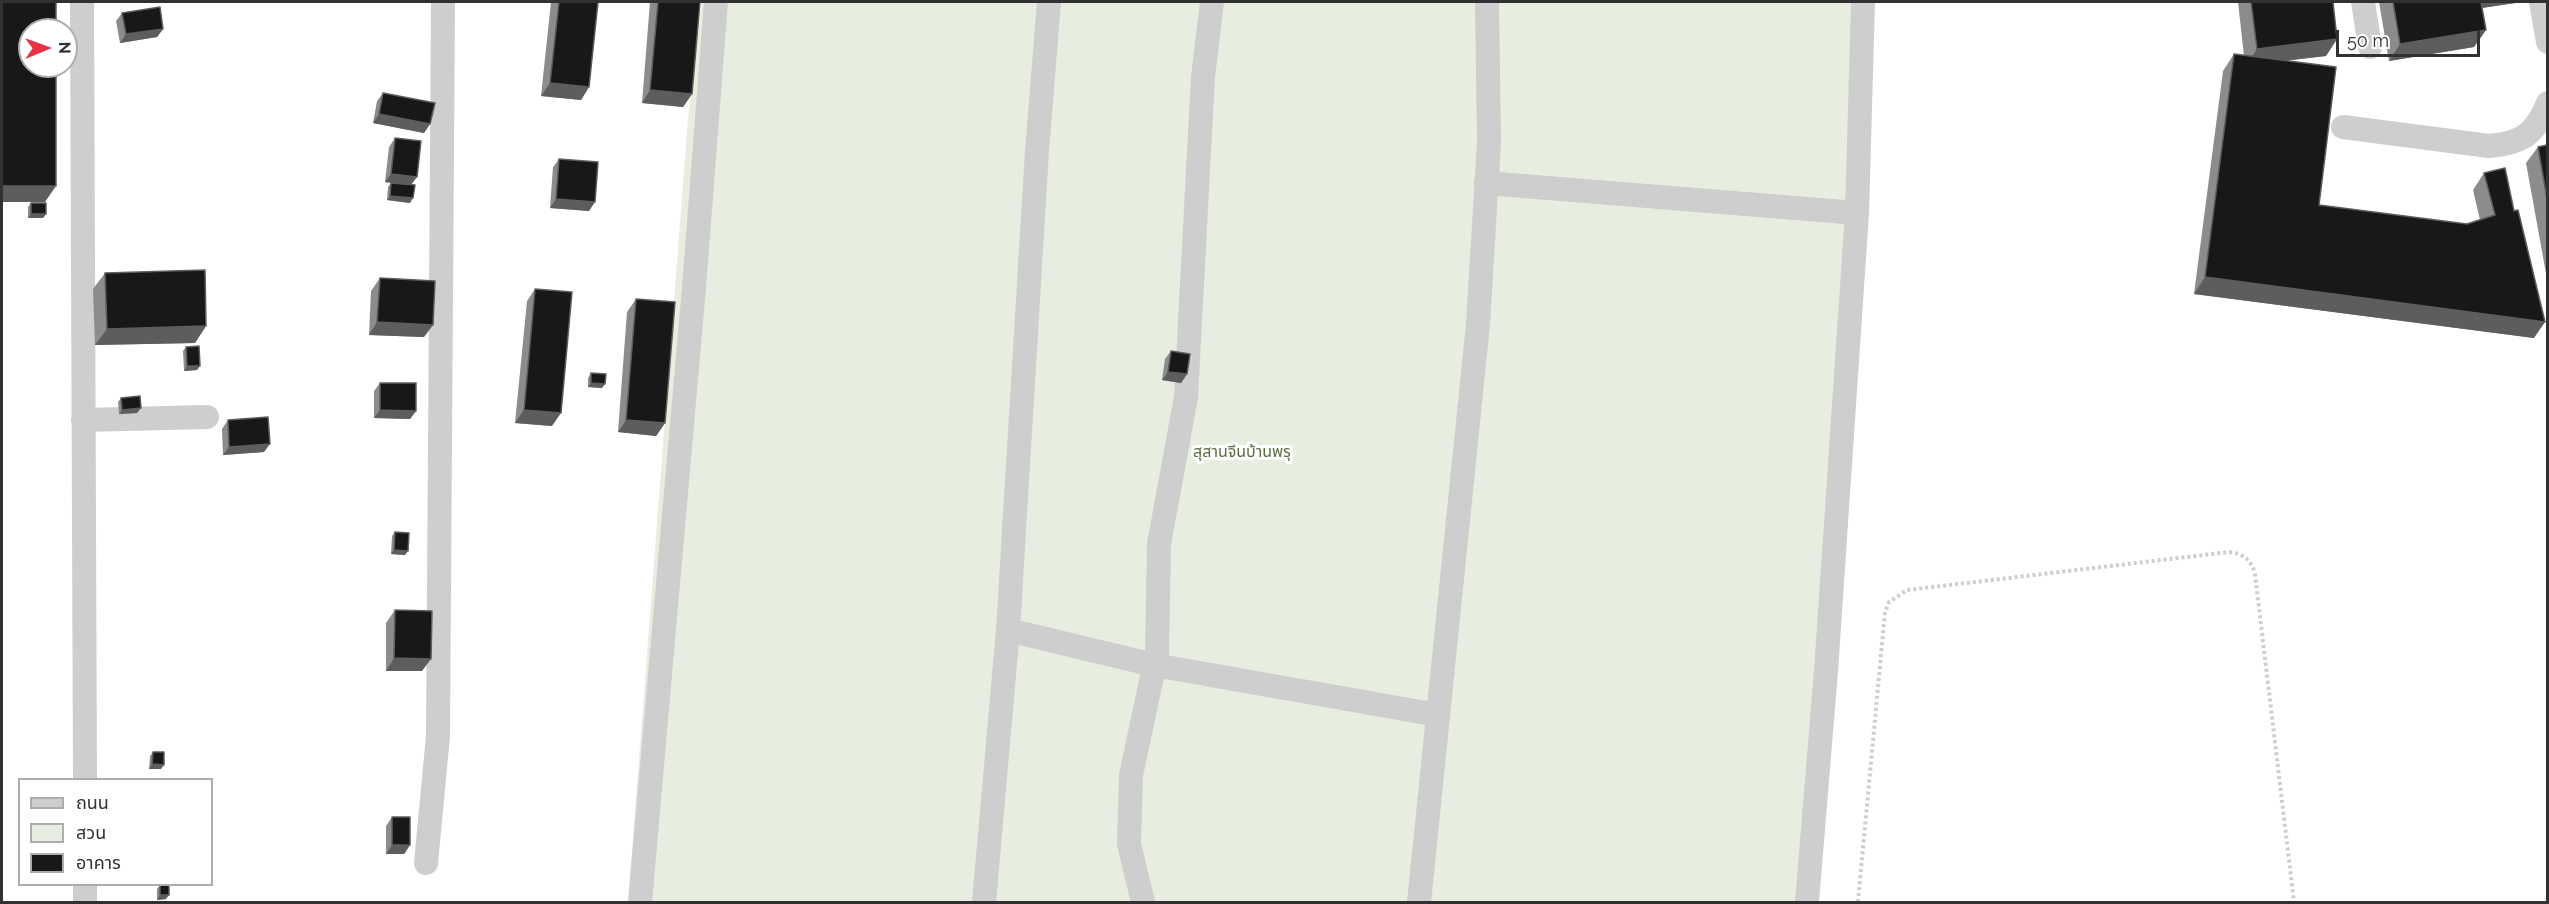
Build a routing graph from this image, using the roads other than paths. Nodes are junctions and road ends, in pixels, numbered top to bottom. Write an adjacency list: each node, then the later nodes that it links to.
1 (82, 2): 17 (street)
2 (443, 2): 22 (street)
3 (716, 2): 25 (street)
4 (1049, 2): 18 (street)
5 (1212, 2): 19 (street)
6 (1487, 2): 14 (street)
7 (1863, 2): 15 (street)
8 (2362, 2): 11 (street)
9 (2541, 2): 10 (street)
10 (2547, 42)
11 (2370, 48)
12 (2547, 103): 13 (street)
13 (2343, 127)
14 (1486, 183): 15 (street); 20 (street)
15 (1857, 213): 29 (street)
16 (207, 417): 17 (street)
17 (83, 420): 21 (street)
18 (1008, 630): 19 (street); 26 (street)
19 (1154, 665): 20 (street); 27 (street)
20 (1438, 715): 28 (street)
21 (85, 778)
22 (426, 863)
23 (85, 886): 24 (street)
24 (85, 903)
25 (640, 903)
26 (984, 903)
27 (1143, 903)
28 (1419, 903)
29 (1807, 903)

